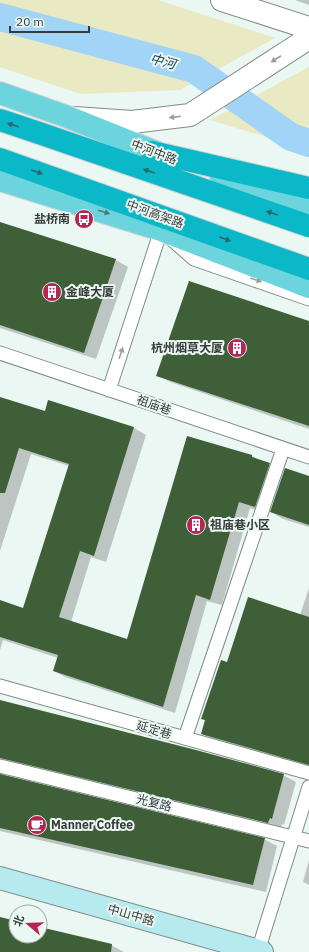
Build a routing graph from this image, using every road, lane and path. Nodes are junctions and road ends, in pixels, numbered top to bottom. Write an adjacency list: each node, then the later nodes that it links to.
1 (222, 0): 2 (street)
2 (309, 28)
3 (309, 38): 5 (street, one-way to 5)
4 (0, 93): 5 (main road, 中河中路)
5 (68, 117): 7 (main road, 中河中路)
6 (0, 120): 12 (highway, one-way to 6)
7 (152, 152): 10 (highway); 11 (main road, 中河中路)
8 (0, 159): 14 (highway, 中河高架路, one-way to 14)
9 (0, 180): 13 (main road, one-way to 13)
10 (309, 188)
11 (309, 206)
12 (309, 226)
13 (161, 230): 15 (main road); 16 (lane, one-way to 16); 18 (lane, one-way to 13)
14 (309, 269)
15 (309, 286)
16 (309, 299)
17 (0, 353): 18 (lane, 祖庙巷)
18 (109, 390): 19 (lane, 祖庙巷)
19 (283, 449): 20 (lane, 祖庙巷); 22 (lane)
20 (309, 458)
21 (0, 686): 22 (lane, 延定巷)
22 (185, 738): 24 (lane, 延定巷)
23 (0, 766): 26 (lane, 光复路)
24 (309, 773)
25 (309, 786): 26 (lane)
26 (293, 837): 27 (lane, 光复路); 29 (lane)
27 (309, 841)
28 (0, 878): 29 (main road, 中山中路)
29 (260, 951)

